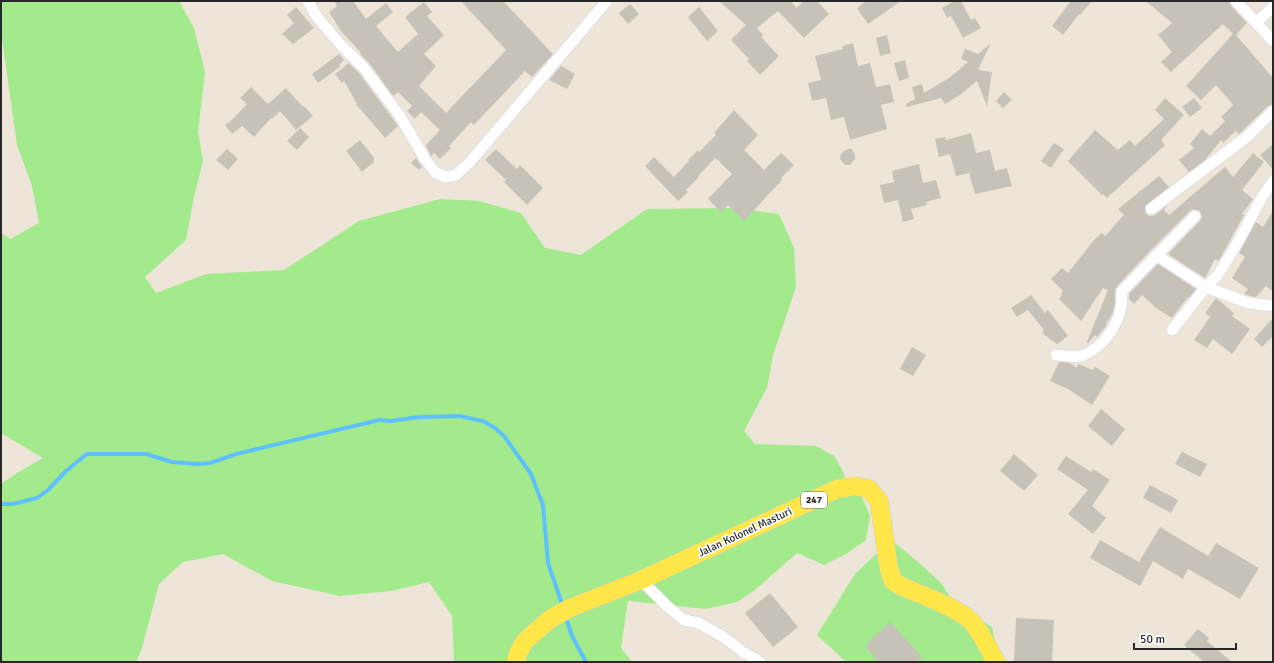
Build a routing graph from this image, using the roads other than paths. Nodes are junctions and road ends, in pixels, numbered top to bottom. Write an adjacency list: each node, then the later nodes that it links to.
1 (308, 1): 3 (street)
2 (1236, 1): 5 (street)
3 (603, 2)
4 (1273, 7): 5 (street)
5 (1256, 23): 6 (street)
6 (1273, 41)
7 (1273, 111): 9 (street)
8 (1273, 181): 12 (street)
9 (1151, 209)
10 (1195, 216): 11 (street)
11 (1156, 255): 12 (street); 15 (street)
12 (1206, 288): 13 (street); 14 (street)
13 (1273, 306)
14 (1172, 330)
15 (1056, 355)
16 (641, 580): 17 (main road, Jalan Kolonel Masturi / 247); 18 (street); 19 (main road, Jalan Kolonel Masturi / 247)
17 (516, 662)
18 (760, 662)
19 (996, 662)

